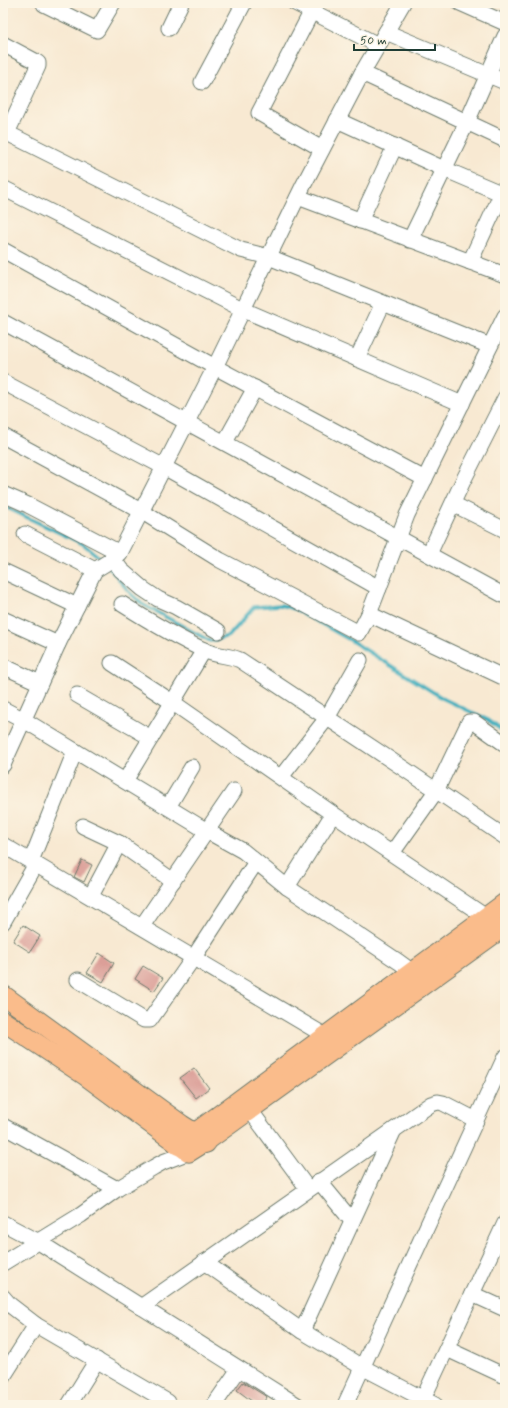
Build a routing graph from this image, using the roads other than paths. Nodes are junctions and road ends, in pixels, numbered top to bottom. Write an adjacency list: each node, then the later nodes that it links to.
1 (44, 3): 2 (street)
2 (112, 3)
3 (182, 3): 10 (street)
4 (244, 3): 16 (street)
5 (295, 3): 8 (street)
6 (403, 3): 12 (street)
7 (460, 3): 9 (street)
8 (314, 7): 12 (street); 23 (street)
9 (505, 23)
10 (169, 28)
11 (505, 36): 15 (street)
12 (382, 38): 14 (street); 15 (street)
13 (3, 44): 20 (street)
14 (362, 73): 18 (street); 19 (street)
15 (488, 75): 17 (street); 19 (street)
16 (202, 82)
17 (505, 82)
18 (337, 120): 22 (street); 23 (street)
19 (467, 122): 21 (street); 24 (street)
20 (5, 132): 31 (street)
21 (505, 140)
22 (395, 146): 24 (street); 28 (street)
23 (322, 149): 27 (street)
24 (444, 169): 26 (street); 29 (street)
25 (3, 188): 35 (street)
26 (503, 194): 32 (street)
27 (298, 198): 28 (street); 31 (street)
28 (360, 221): 29 (street)
29 (410, 240): 32 (street)
30 (3, 250): 40 (street)
31 (269, 257): 34 (street); 35 (street)
32 (470, 262): 33 (street)
33 (505, 275)
34 (383, 303): 38 (street); 39 (street)
35 (244, 310): 39 (street); 40 (street)
36 (505, 316): 38 (street)
37 (3, 322): 45 (street)
38 (490, 346): 43 (street)
39 (357, 359): 43 (street)
40 (215, 367): 42 (street); 45 (street)
41 (3, 382): 48 (street)
42 (254, 388): 47 (street); 49 (street)
43 (462, 404): 49 (street)
44 (503, 407): 51 (street)
45 (188, 422): 47 (street); 48 (street)
46 (3, 436): 52 (street)
47 (225, 442): 55 (street)
48 (164, 467): 52 (street); 59 (street)
49 (425, 479): 55 (street)
50 (3, 494): 57 (street)
51 (453, 504): 53 (street); 56 (street)
52 (141, 511): 57 (street); 63 (street)
53 (505, 530)
54 (25, 534): 57 (street)
55 (398, 538): 56 (street); 59 (street)
56 (429, 554): 60 (street)
57 (108, 562): 62 (street); 65 (street)
58 (3, 571): 62 (street)
59 (379, 588): 63 (street)
60 (505, 596)
61 (122, 604): 67 (street)
62 (77, 606): 66 (street)
63 (369, 614): 71 (street)
64 (3, 619): 66 (street)
65 (218, 631)
66 (58, 644): 72 (street)
67 (204, 650): 74 (street); 76 (street)
68 (360, 660): 76 (street)
69 (112, 663): 74 (street)
70 (3, 666): 72 (street)
71 (505, 678)
72 (40, 683): 77 (street)
73 (77, 695): 78 (street)
74 (172, 702): 78 (street); 83 (street)
75 (3, 709): 77 (street)
76 (327, 718): 83 (street); 86 (street)
77 (24, 720): 80 (street); 81 (street)
78 (151, 738): 84 (street)
79 (505, 744): 86 (street)
80 (75, 751): 84 (street); 95 (street)
81 (4, 761)
82 (192, 767): 87 (street)
83 (281, 777): 88 (street)
84 (125, 781): 87 (street)
85 (234, 791): 90 (street)
86 (436, 791): 91 (street); 94 (street)
87 (168, 807): 90 (street)
88 (333, 814): 94 (street); 98 (street)
89 (83, 826): 92 (street)
90 (207, 831): 96 (street); 97 (street)
91 (505, 837)
92 (118, 843): 97 (street); 99 (street)
93 (3, 845): 95 (street)
94 (392, 853): 102 (street)
95 (34, 862): 99 (street); 101 (street)
96 (256, 862): 98 (street); 104 (street)
97 (173, 881): 103 (street)
98 (287, 887): 105 (street)
99 (91, 896): 103 (street)
100 (505, 903): 102 (main road)
101 (3, 922)
102 (497, 924): 105 (main road)
103 (142, 926): 104 (street)
104 (194, 957): 106 (street); 109 (street)
105 (420, 977): 109 (main road)
106 (78, 980)
107 (3, 995): 115 (main road)
108 (3, 1021): 115 (main road)
109 (333, 1040): 111 (main road); 115 (main road)
110 (505, 1057): 112 (street)
111 (250, 1110): 115 (main road); 116 (street)
112 (476, 1120): 114 (street); 132 (street)
113 (3, 1126): 117 (street)
114 (394, 1130): 116 (street); 118 (street)
115 (192, 1143): 117 (street)
116 (314, 1185): 118 (street); 122 (street)
117 (117, 1189): 121 (street)
118 (352, 1222): 129 (street)
119 (3, 1223): 121 (street)
120 (504, 1228): 124 (street)
121 (37, 1241): 123 (street); 126 (street)
122 (204, 1262): 126 (street); 129 (street)
123 (3, 1263)
124 (472, 1294): 127 (street); 130 (street)
125 (3, 1297): 128 (street)
126 (141, 1306): 133 (street)
127 (505, 1309)
128 (36, 1325): 131 (street); 135 (street)
129 (302, 1331): 132 (street)
130 (447, 1349): 134 (street); 137 (street)
131 (97, 1360): 136 (street); 139 (street)
132 (362, 1367): 137 (street); 141 (street)
133 (239, 1369): 138 (street); 140 (street)
134 (505, 1376)
135 (3, 1377)
136 (168, 1402)
137 (429, 1402)
138 (294, 1404)
139 (69, 1405)
140 (214, 1405)
141 (345, 1405)

